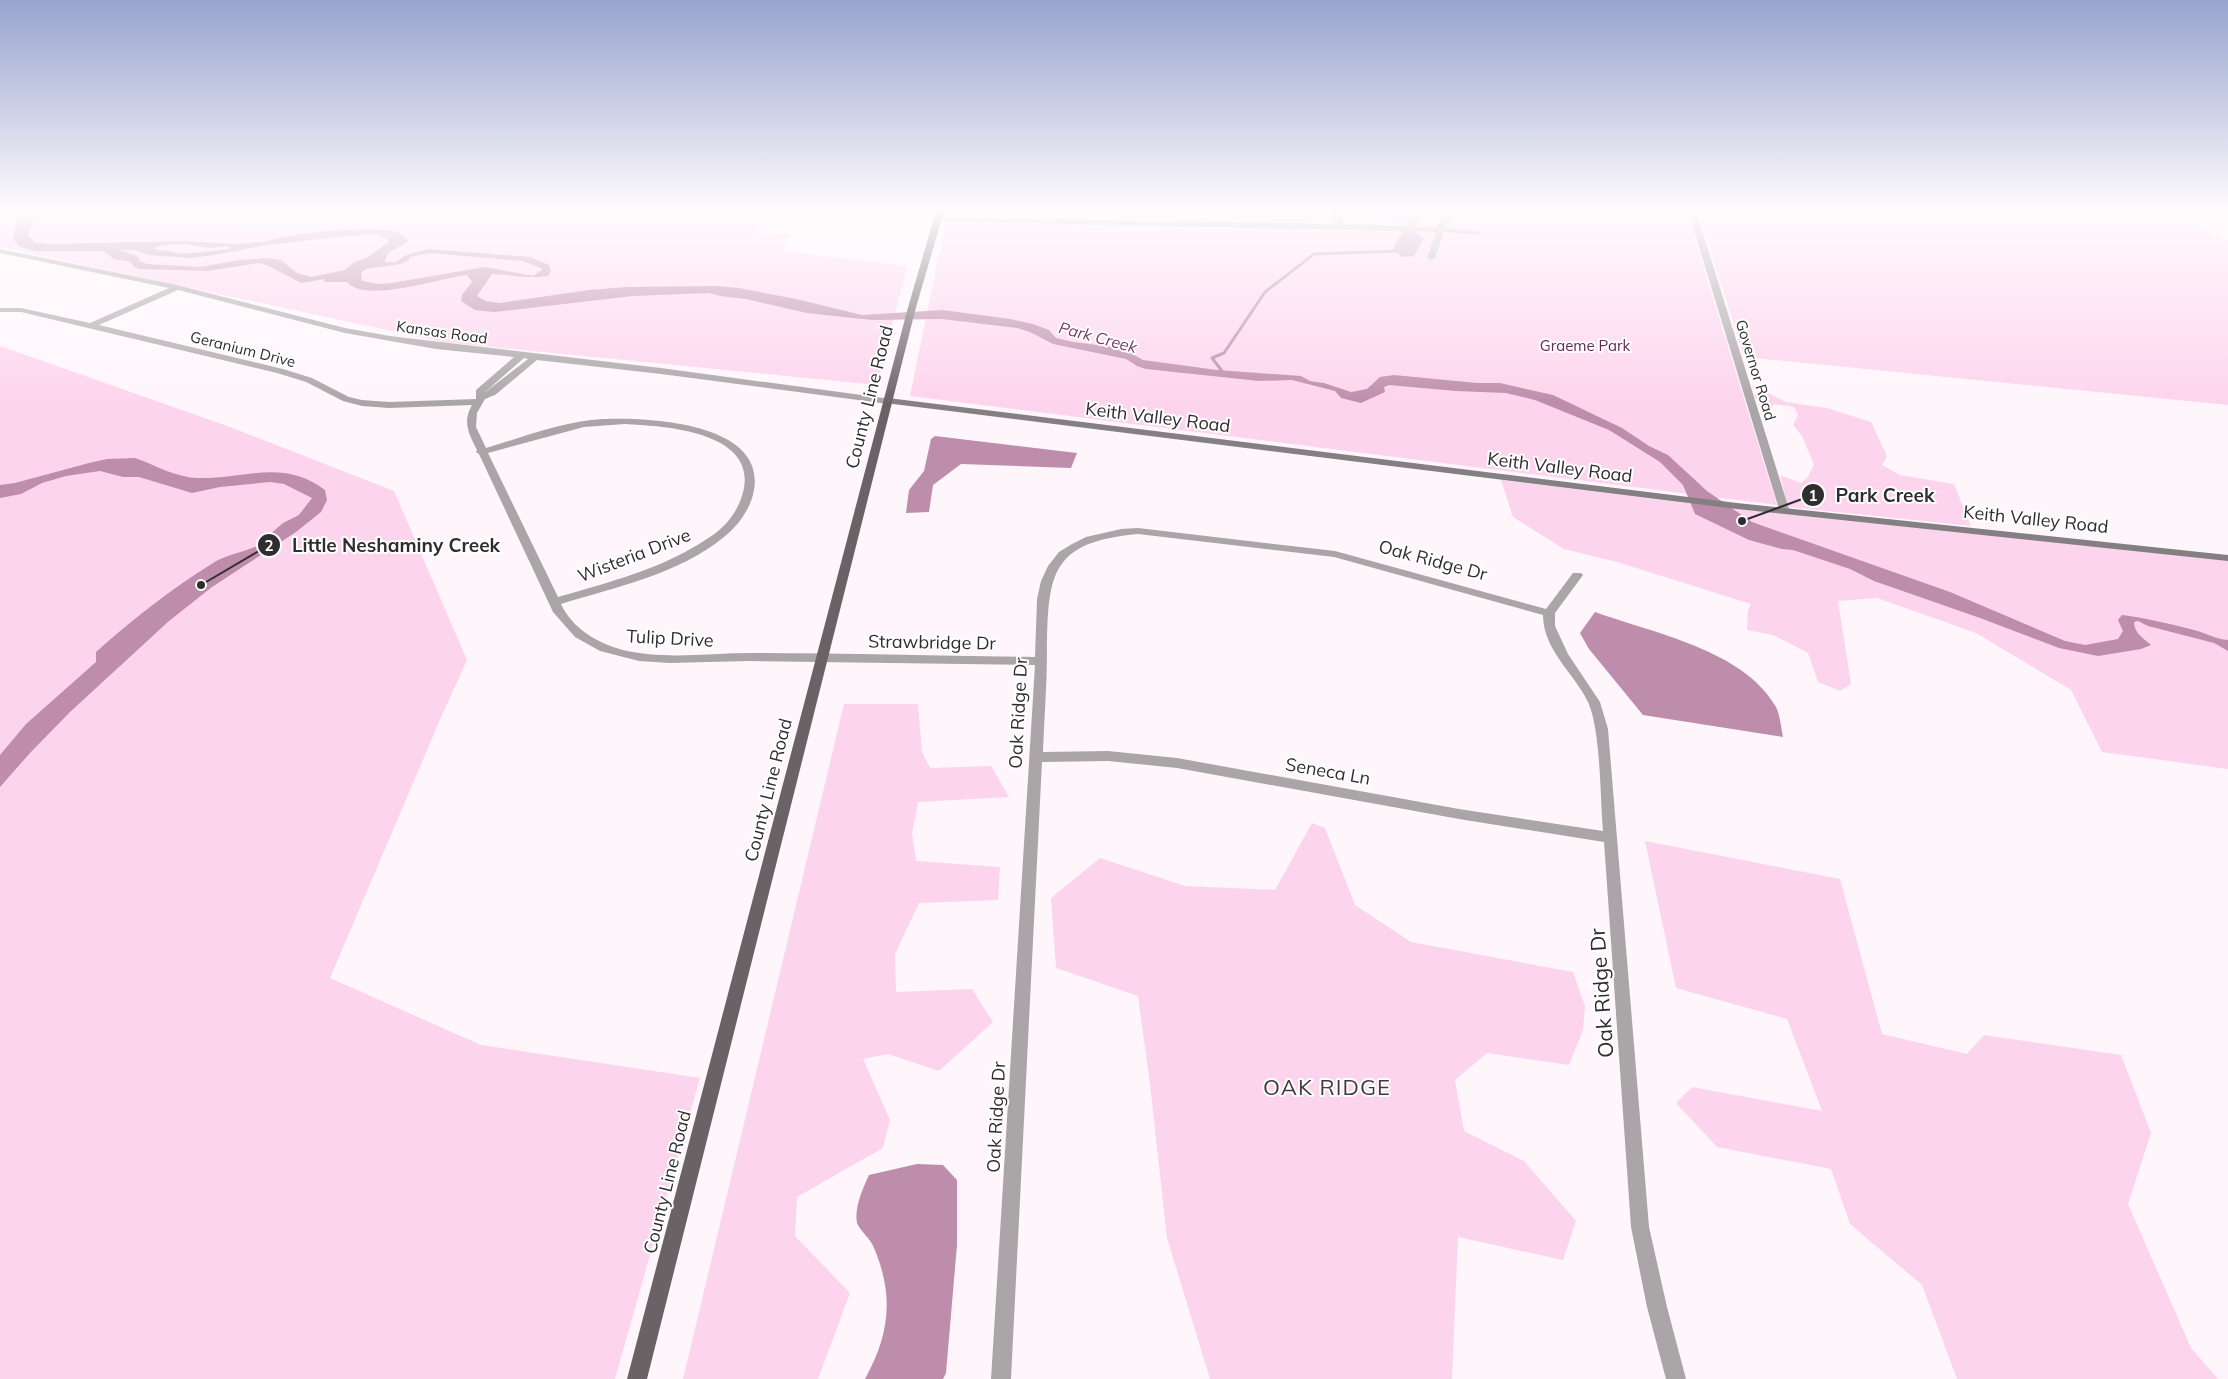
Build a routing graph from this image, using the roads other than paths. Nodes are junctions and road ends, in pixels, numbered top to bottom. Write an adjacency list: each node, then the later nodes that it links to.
1 (117, 275): 4 (street, Kansas Road)
2 (921, 275): 12 (main road, County Line Road)
3 (1712, 275): 14 (street, Governor Road)
4 (164, 285): 5 (street, Kansas Road); 7 (street)
5 (177, 287): 8 (street); 9 (street, Kansas Road)
6 (0, 310): 7 (street, Geranium Drive)
7 (80, 323): 8 (street, Geranium Drive)
8 (92, 326): 11 (street, Geranium Drive)
9 (521, 356): 10 (street, Kansas Road); 11 (street, Tulip Drive)
10 (534, 358): 11 (street); 12 (street, Kansas Road)
11 (480, 400): 13 (street, Tulip Drive)
12 (888, 401): 14 (street, Keith Valley Road); 19 (main road, County Line Road)
13 (481, 452): 17 (street, Tulip Drive); 17 (street, Wisteria Drive)
14 (1784, 509): 15 (street, Keith Valley Road)
15 (2228, 558)
16 (1577, 575): 18 (street)
17 (554, 602): 19 (street, Tulip Drive)
18 (1549, 613): 20 (street, Oak Ridge Dr); 22 (street, Oak Ridge Dr)
19 (822, 659): 20 (street, Strawbridge Dr); 23 (main road, County Line Road)
20 (1041, 661): 21 (street, Oak Ridge Dr)
21 (1036, 757): 22 (street, Seneca Ln); 24 (street, Oak Ridge Dr)
22 (1611, 838): 25 (street, Oak Ridge Dr)
23 (637, 1379)
24 (1002, 1379)
25 (1676, 1379)

